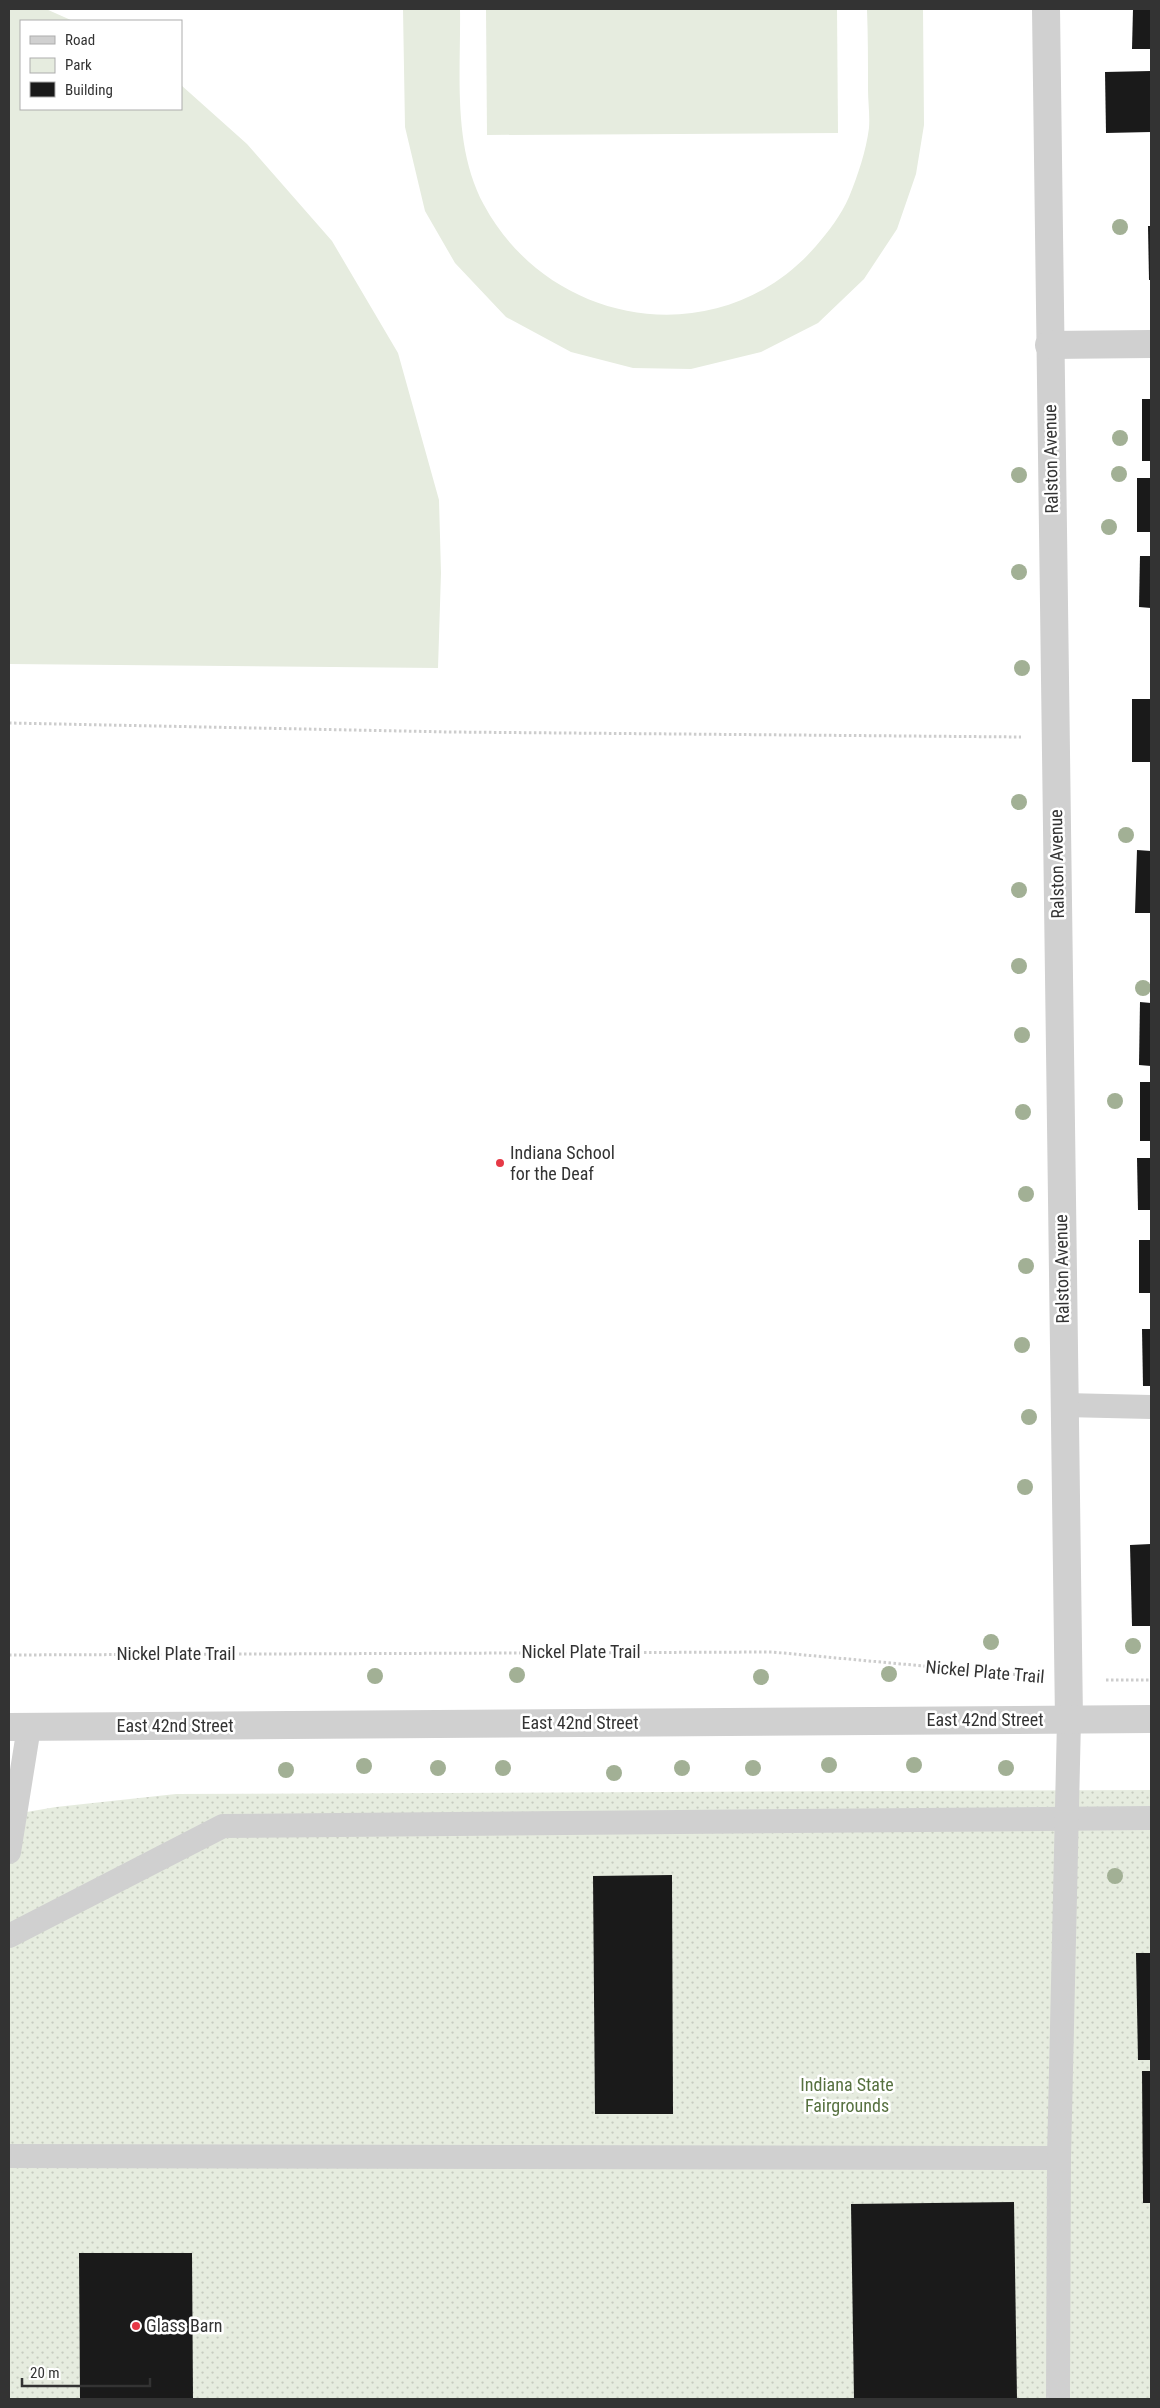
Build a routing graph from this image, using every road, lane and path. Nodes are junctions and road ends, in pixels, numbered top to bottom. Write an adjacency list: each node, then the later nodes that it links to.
1 (1046, 9): 3 (street, Ralston Avenue)
2 (1151, 344): 3 (street)
3 (1049, 345): 5 (street, Ralston Avenue)
4 (9, 723): 5 (path)
5 (1055, 738): 6 (street, Ralston Avenue)
6 (1064, 1405): 7 (lane); 9 (street, Ralston Avenue)
7 (1151, 1407)
8 (9, 1655): 9 (path, Nickel Plate Trail)
9 (1068, 1680): 10 (path, Nickel Plate Trail); 12 (street, Ralston Avenue)
10 (1151, 1680)
11 (1151, 1719): 12 (street, East 42nd Street)
12 (1068, 1720): 13 (street, East 42nd Street); 14 (lane)
13 (19, 1727): 16 (lane)
14 (1066, 1818): 15 (lane); 17 (lane); 19 (lane)
15 (1151, 1818)
16 (9, 1852)
17 (9, 1936)
18 (9, 2156): 19 (lane)
19 (1059, 2158): 20 (lane)
20 (1058, 2399)

